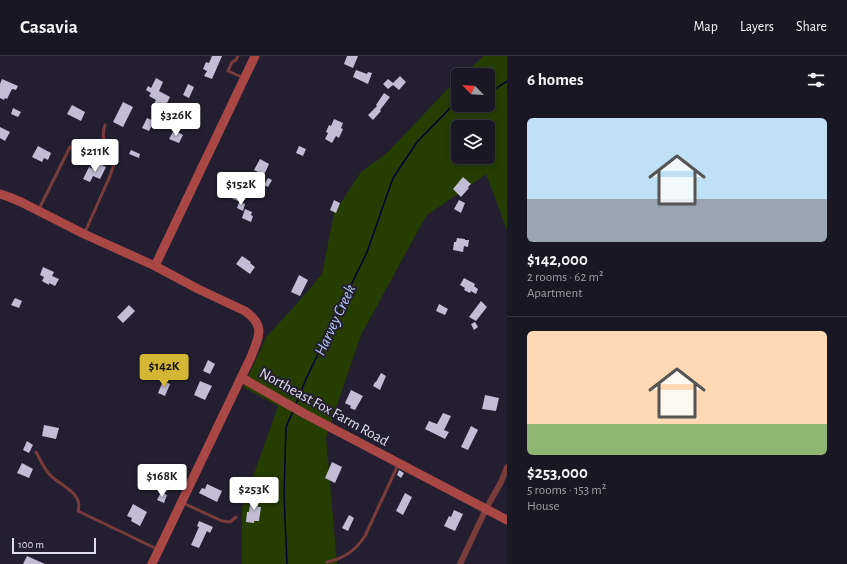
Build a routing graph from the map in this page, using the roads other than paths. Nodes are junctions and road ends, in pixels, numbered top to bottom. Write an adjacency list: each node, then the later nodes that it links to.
1 (238, 56): 3 (lane)
2 (255, 56): 3 (street)
3 (244, 79): 9 (street)
4 (105, 125): 8 (lane)
5 (70, 147): 7 (lane)
6 (0, 194): 7 (street, Northeast Fox Farm Road)
7 (38, 211): 8 (street, Northeast Fox Farm Road)
8 (84, 234): 9 (street, Northeast Fox Farm Road)
9 (155, 266): 10 (street, Northeast Fox Farm Road)
10 (242, 378): 12 (street, Northeast Fox Farm Road); 14 (street)
11 (36, 452): 18 (lane)
12 (399, 463): 15 (street, Northeast Fox Farm Road); 19 (lane)
13 (507, 467): 15 (street)
14 (182, 502): 16 (lane); 18 (street)
15 (486, 509): 17 (street, Northeast Fox Farm Road); 21 (street)
16 (236, 516)
17 (507, 520)
18 (158, 550): 20 (street)
19 (327, 562)
20 (152, 564)
21 (460, 564)

